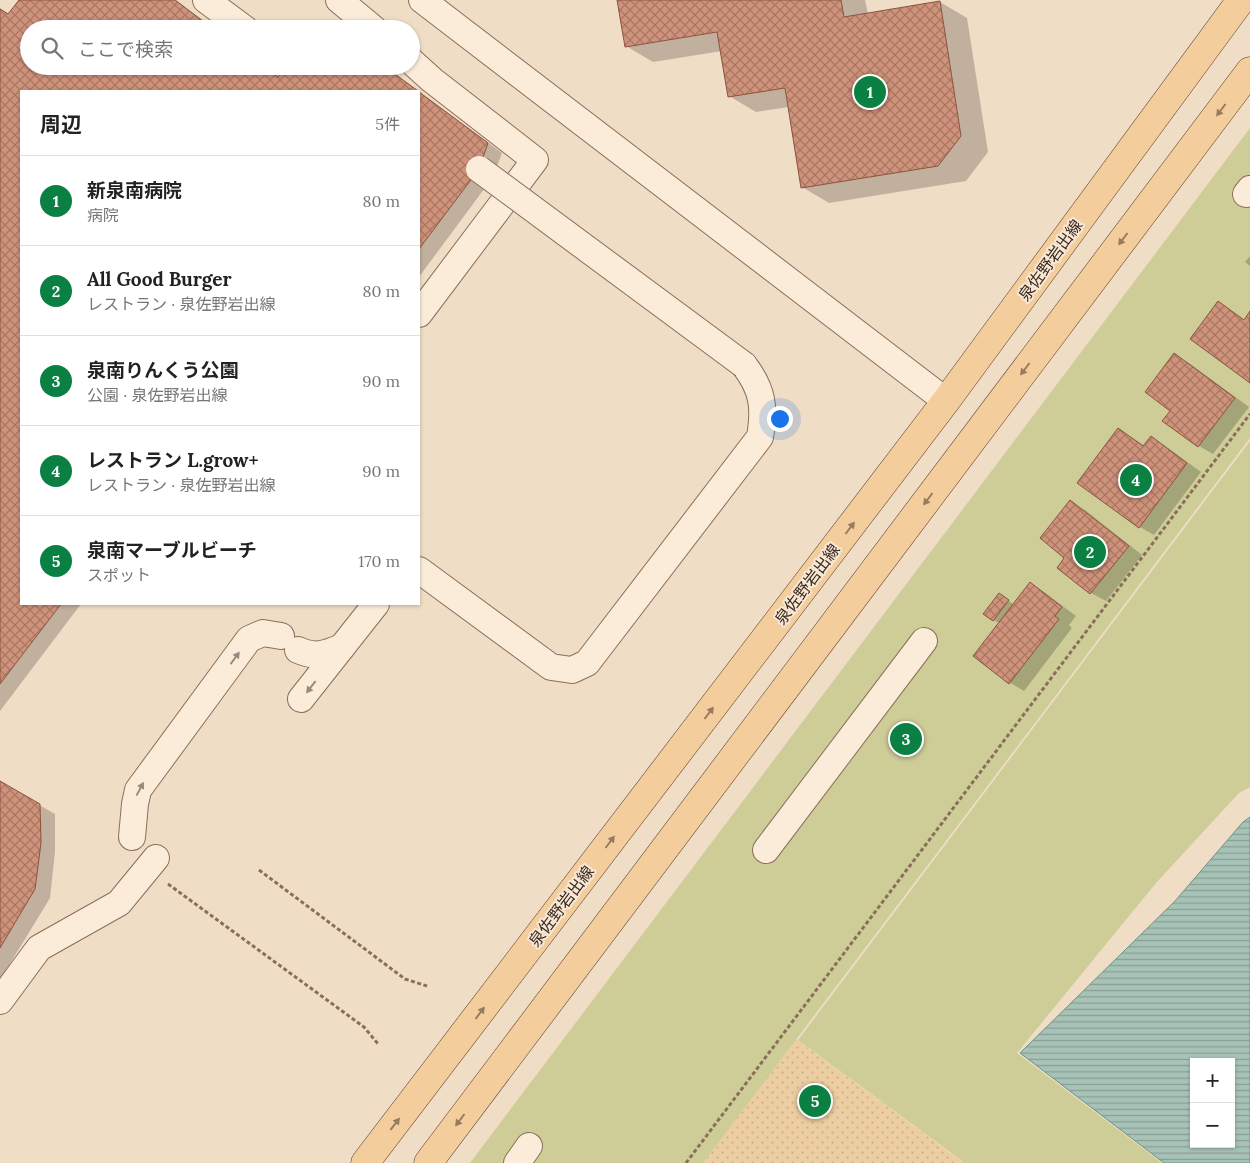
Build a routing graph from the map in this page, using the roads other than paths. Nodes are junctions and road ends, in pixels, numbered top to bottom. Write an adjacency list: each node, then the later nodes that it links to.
1 (206, 0): 5 (street)
2 (339, 0): 6 (street)
3 (422, 0): 11 (street)
4 (1241, 0): 11 (main road, 泉佐野岩出線)
5 (233, 20)
6 (363, 20)
7 (420, 69): 10 (street)
8 (1250, 71): 22 (main road, one-way to 22)
9 (479, 169): 12 (street, bridge)
10 (420, 313)
11 (946, 401): 21 (main road, 泉佐野岩出線, one-way to 11)
12 (420, 571)
13 (375, 605): 15 (street)
14 (920, 637): 18 (street)
15 (342, 647): 16 (street, one-way to 16); 17 (street, one-way to 15)
16 (301, 699)
17 (132, 837)
18 (761, 847)
19 (156, 858): 20 (street)
20 (0, 1002)
21 (365, 1163)
22 (428, 1163)

